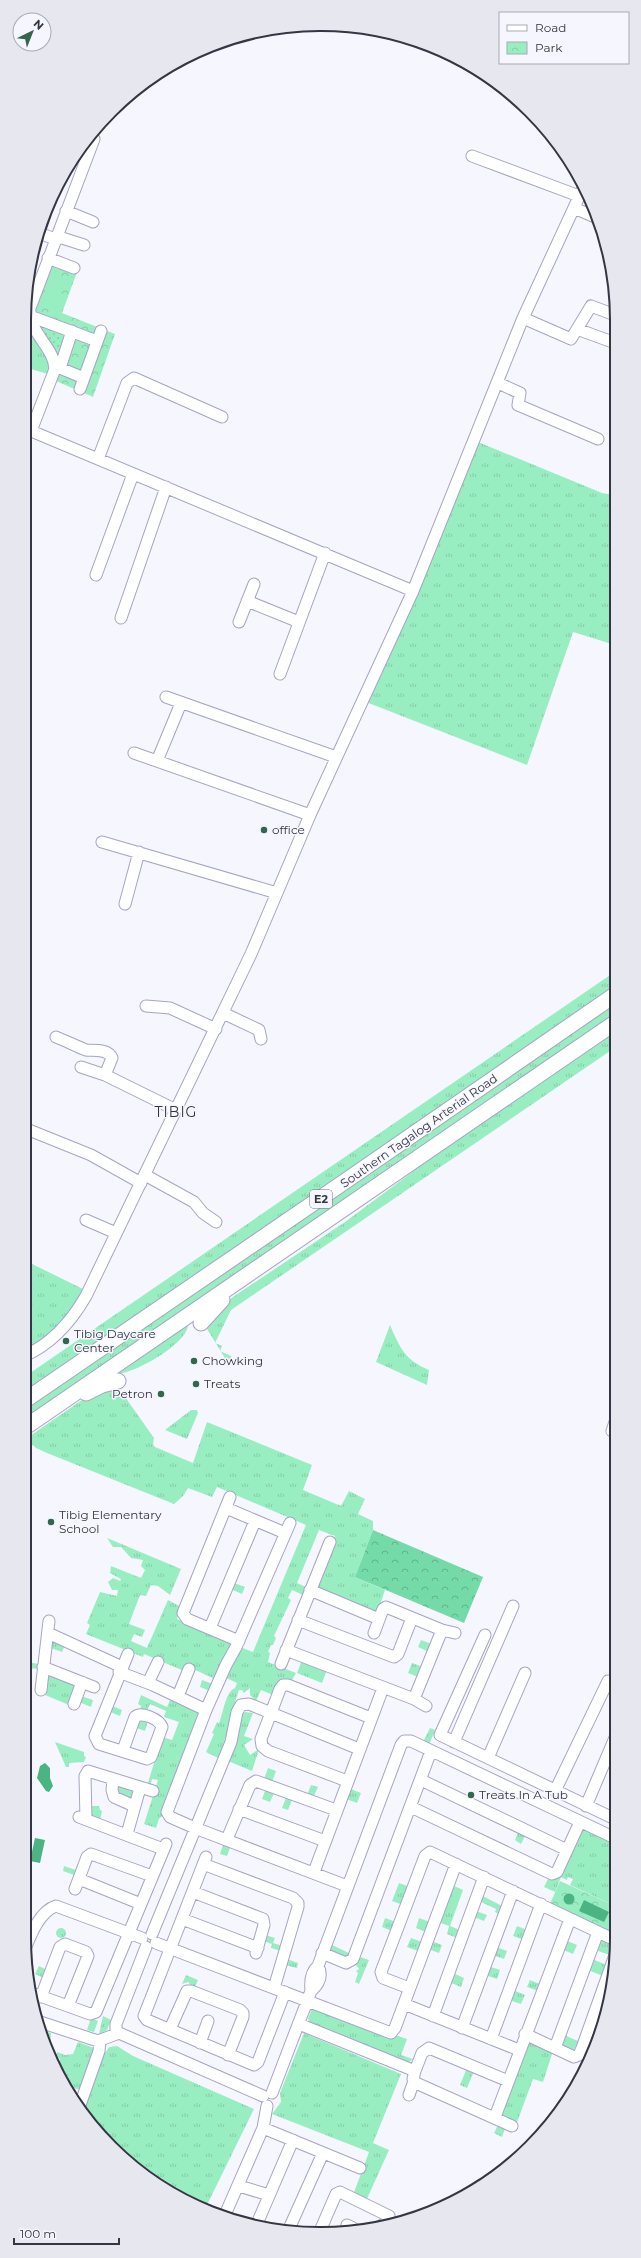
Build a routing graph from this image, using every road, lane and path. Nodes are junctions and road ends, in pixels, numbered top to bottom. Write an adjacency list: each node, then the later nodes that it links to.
1 (93, 142): 6 (street)
2 (472, 156): 3 (street)
3 (579, 190)
4 (581, 194): 5 (street)
5 (574, 208): 7 (street); 17 (street)
6 (66, 211): 8 (street); 10 (street)
7 (590, 215)
8 (93, 222)
9 (44, 235): 10 (street)
10 (55, 239): 11 (street); 12 (street)
11 (84, 245)
12 (48, 258): 13 (street); 14 (street)
13 (74, 268)
14 (32, 301)
15 (610, 313): 19 (street)
16 (31, 316): 20 (street)
17 (523, 318): 19 (street); 24 (street)
18 (31, 319): 22 (street)
19 (577, 329): 21 (street)
20 (72, 332): 22 (street); 23 (street)
21 (610, 341)
22 (58, 367): 23 (street); 27 (street)
23 (84, 378): 25 (street)
24 (498, 383): 29 (street); 36 (street)
25 (80, 389)
26 (222, 417): 30 (street)
27 (31, 424)
28 (31, 431): 30 (street)
29 (598, 439)
30 (98, 459): 31 (street)
31 (133, 474): 32 (street); 34 (street)
32 (166, 487): 33 (street); 38 (street)
33 (325, 553): 36 (street); 40 (street)
34 (96, 576)
35 (254, 584): 37 (street)
36 (413, 591): 45 (street)
37 (247, 601): 39 (street); 40 (street)
38 (121, 618)
39 (239, 622)
40 (299, 622): 41 (street)
41 (280, 674)
42 (166, 697): 43 (street)
43 (180, 703): 45 (street); 46 (street)
44 (134, 753): 46 (street)
45 (336, 757): 47 (street)
46 (157, 760): 47 (street)
47 (310, 815): 50 (street)
48 (102, 842): 49 (street)
49 (139, 852): 50 (street); 51 (street)
50 (277, 893): 54 (street)
51 (125, 904)
52 (610, 998): 71 (highway, Southern Tagalog Arterial Road / E2)
53 (146, 1006): 56 (street)
54 (223, 1013): 56 (street); 58 (street)
55 (610, 1026): 63 (highway, Southern Tagalog Arterial Road / E2)
56 (216, 1029): 61 (street)
57 (56, 1038): 60 (street)
58 (262, 1039)
59 (81, 1067): 60 (street)
60 (105, 1075): 61 (street)
61 (176, 1110): 64 (street)
62 (31, 1131): 64 (street)
63 (401, 1170): 68 (highway); 72 (highway, Southern Tagalog Arterial Road / E2)
64 (143, 1179): 66 (street); 67 (street)
65 (86, 1220): 67 (street)
66 (216, 1222)
67 (116, 1233): 69 (street)
68 (201, 1323)
69 (31, 1352)
70 (118, 1381): 73 (highway)
71 (31, 1396)
72 (31, 1423)
73 (31, 1430)
74 (230, 1497): 75 (street)
75 (226, 1508): 76 (street); 86 (street)
76 (255, 1521): 78 (street); 86 (street)
77 (290, 1523): 78 (street)
78 (285, 1533): 92 (street)
79 (330, 1542): 80 (street)
80 (310, 1590): 83 (street); 84 (street)
81 (513, 1606): 114 (street)
82 (412, 1618): 83 (street); 84 (street); 87 (street)
83 (379, 1619): 89 (street)
84 (298, 1620): 93 (street)
85 (49, 1621): 88 (street)
86 (210, 1628): 92 (street)
87 (442, 1630): 90 (street); 108 (street)
88 (48, 1632): 97 (street); 98 (street)
89 (374, 1633)
90 (455, 1633)
91 (485, 1635): 114 (street)
92 (239, 1641): 111 (street)
93 (286, 1650): 96 (street); 105 (street)
94 (128, 1654): 98 (street)
95 (158, 1662): 103 (street)
96 (281, 1664)
97 (43, 1667): 102 (street); 106 (street)
98 (121, 1669): 103 (street); 117 (street)
99 (189, 1669): 107 (street)
100 (525, 1673): 119 (street)
101 (608, 1681): 125 (street)
102 (82, 1682): 104 (street); 109 (street)
103 (148, 1683): 107 (street)
104 (94, 1687)
105 (383, 1688): 108 (street); 113 (street)
106 (41, 1690)
107 (178, 1696): 111 (street)
108 (414, 1699): 110 (street)
109 (74, 1704)
110 (426, 1706)
111 (206, 1710): 133 (street)
112 (270, 1714): 113 (street); 115 (street); 122 (street); 133 (street)
113 (371, 1718): 115 (street)
114 (454, 1742): 119 (street)
115 (359, 1749): 122 (street)
116 (610, 1749): 127 (street)
117 (122, 1750)
118 (431, 1751): 121 (street); 132 (street); 143 (street)
119 (488, 1758): 125 (street)
120 (113, 1779): 123 (street); 126 (street); 134 (street)
121 (421, 1780): 128 (street); 138 (street)
122 (347, 1781): 130 (street)
123 (140, 1788): 124 (street); 126 (street)
124 (153, 1791)
125 (555, 1791): 127 (street)
126 (134, 1806): 134 (street)
127 (586, 1806): 131 (street)
128 (411, 1807): 138 (street); 156 (street)
129 (239, 1809): 130 (street); 136 (street); 137 (street)
130 (336, 1810): 137 (street)
131 (610, 1817)
132 (580, 1822): 135 (street); 138 (street)
133 (195, 1828): 136 (street); 154 (street)
134 (127, 1834): 141 (street)
135 (610, 1836)
136 (227, 1839): 140 (street)
137 (325, 1841): 140 (street)
138 (567, 1850)
139 (456, 1864): 142 (street); 159 (street); 159 (street)
140 (314, 1872): 143 (street)
141 (152, 1876): 146 (street); 146 (street)
142 (484, 1877): 144 (street); 166 (street)
143 (347, 1886): 156 (street)
144 (513, 1891): 147 (street); 170 (street)
145 (193, 1892): 149 (street); 149 (street); 158 (street)
146 (141, 1904): 151 (street)
147 (541, 1904): 148 (street); 174 (street)
148 (570, 1918): 150 (street); 173 (street)
149 (182, 1919): 155 (street)
150 (598, 1932): 153 (street); 177 (street)
151 (130, 1933): 152 (street); 154 (street); 165 (street)
152 (31, 1936)
153 (610, 1938)
154 (149, 1940): 155 (street); 172 (street)
155 (170, 1949): 158 (street); 171 (street)
156 (322, 1952): 162 (street)
157 (608, 1975): 178 (street)
158 (274, 1988): 160 (street)
159 (409, 1988): 164 (street)
160 (285, 1992): 162 (street); 181 (street)
161 (37, 1995): 163 (street)
162 (309, 1996): 164 (street); 169 (street)
163 (41, 1997): 165 (street); 165 (street)
164 (404, 2004): 166 (street)
165 (68, 2006)
166 (433, 2016): 170 (street)
167 (208, 2021): 176 (street)
168 (44, 2023): 175 (street)
169 (299, 2024): 182 (street); 185 (street)
170 (462, 2028): 174 (street)
171 (170, 2029): 176 (street); 181 (street)
172 (116, 2033): 175 (street); 185 (street)
173 (525, 2034): 177 (street); 179 (street)
174 (491, 2039): 179 (street)
175 (100, 2041): 186 (street)
176 (200, 2043): 181 (street)
177 (555, 2048): 178 (street)
178 (582, 2048): 180 (street)
179 (519, 2050): 183 (street)
180 (587, 2050)
181 (228, 2055)
182 (414, 2076): 183 (street); 184 (street); 187 (street)
183 (508, 2081): 187 (street)
184 (409, 2095)
185 (267, 2098): 189 (street)
186 (82, 2100)
187 (495, 2117): 188 (street)
188 (512, 2126)
189 (263, 2128): 190 (street); 193 (street)
190 (294, 2140): 191 (street); 194 (street)
191 (323, 2153): 192 (street); 198 (street)
192 (360, 2168)
193 (239, 2186): 194 (street); 195 (street)
194 (269, 2195): 197 (street)
195 (227, 2212)
196 (389, 2218): 199 (street)
197 (259, 2220)
198 (291, 2225)
199 (322, 2227)

